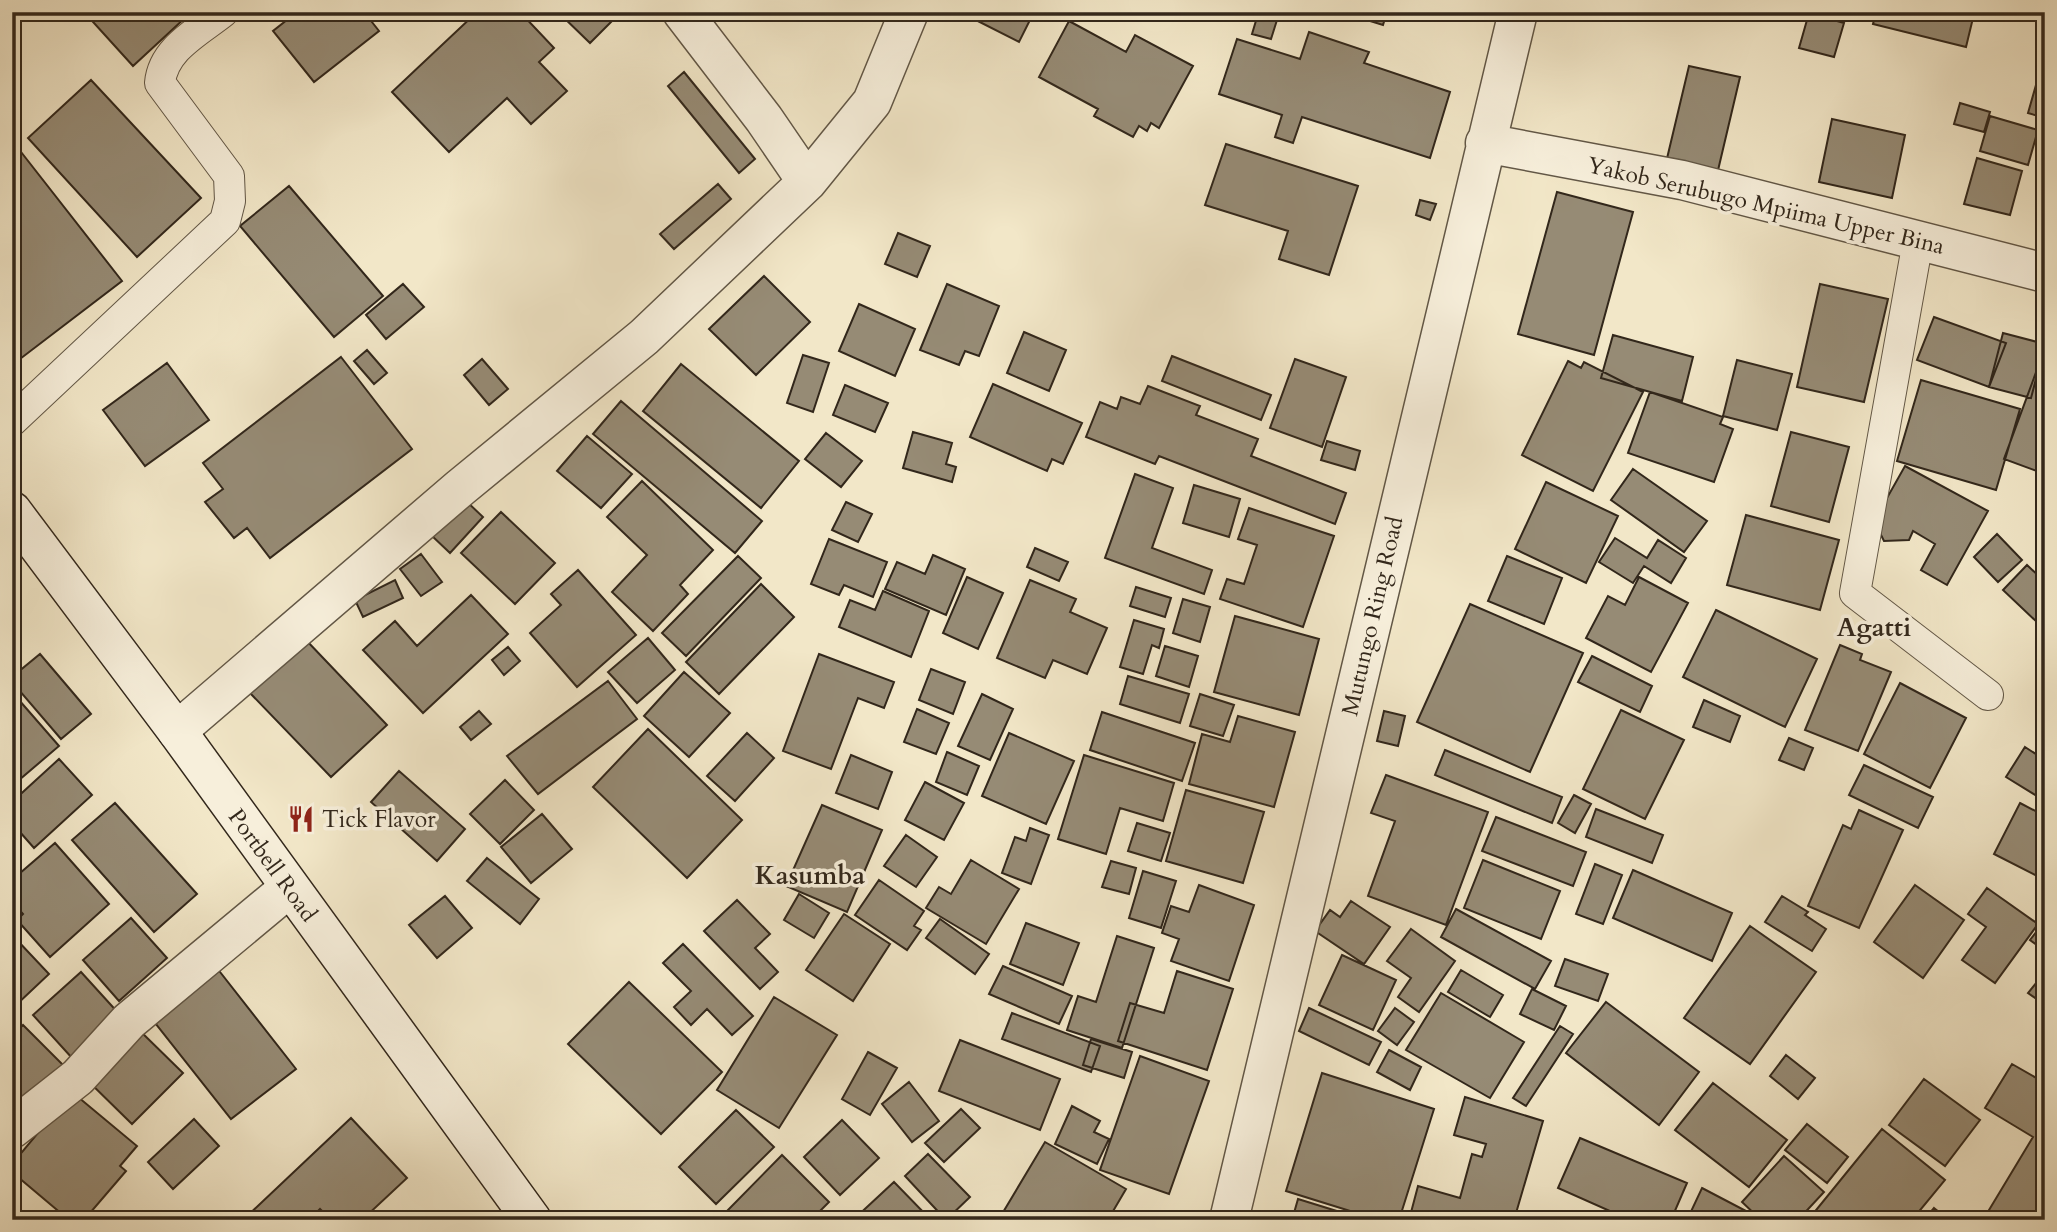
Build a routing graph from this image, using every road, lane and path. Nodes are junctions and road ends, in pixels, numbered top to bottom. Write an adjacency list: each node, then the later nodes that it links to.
1 (223, 12): 9 (lane)
2 (681, 12): 6 (street)
3 (909, 12): 6 (street)
4 (1518, 12): 5 (street, Mutungo Ring Road)
5 (1485, 143): 7 (street, Yakob Serubugo Mpiima Upper Bina); 16 (street, Mutungo Ring Road)
6 (807, 182): 12 (street)
7 (1918, 241): 8 (street, Yakob Serubugo Mpiima Upper Bina); 11 (lane)
8 (2045, 273)
9 (12, 421)
10 (12, 510): 12 (street, Portbell Road)
11 (1988, 695)
12 (177, 732): 13 (street, Portbell Road)
13 (289, 888): 14 (street); 15 (street, Portbell Road)
14 (12, 1129)
15 (532, 1220)
16 (1229, 1220)

